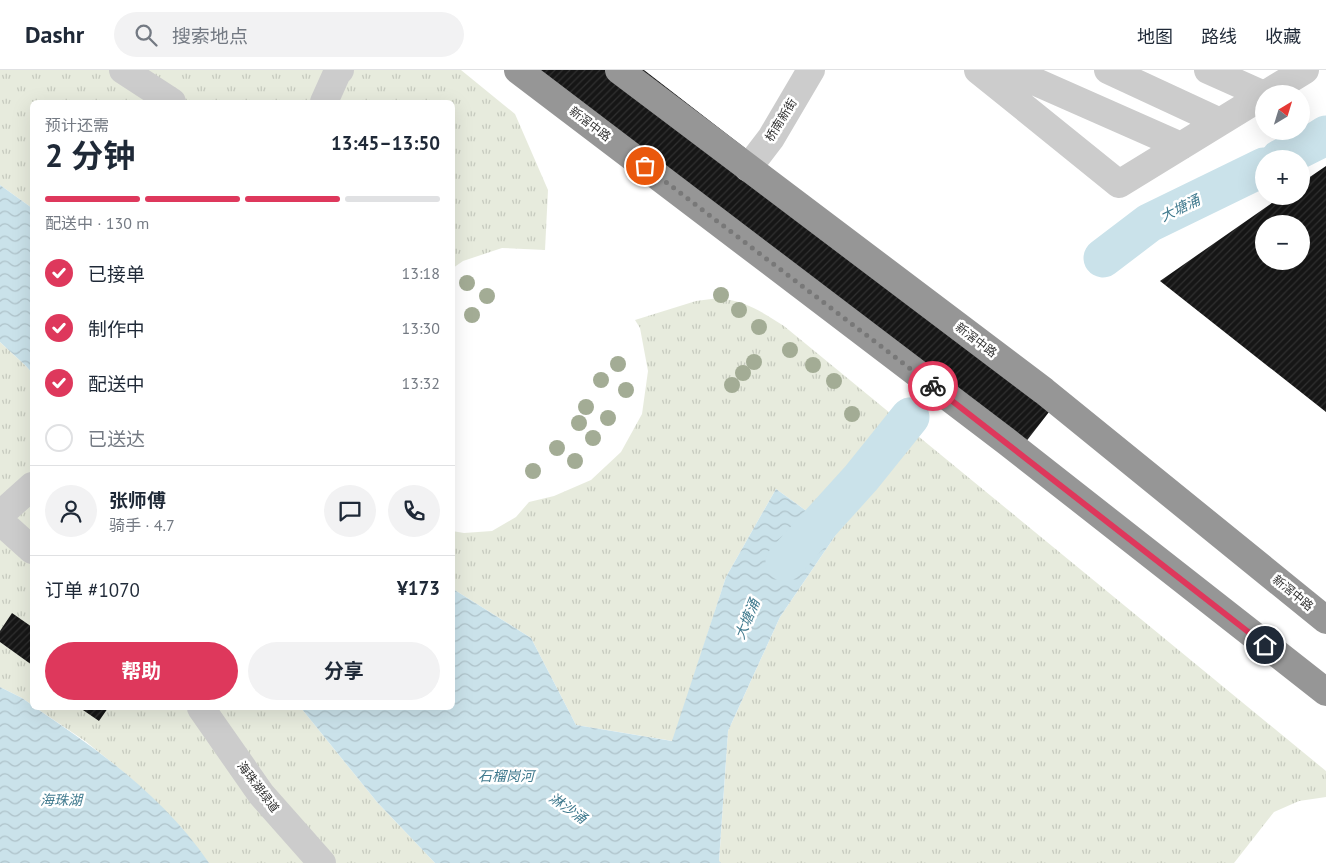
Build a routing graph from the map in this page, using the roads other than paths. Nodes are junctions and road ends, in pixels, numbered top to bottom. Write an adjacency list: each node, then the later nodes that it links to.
1 (123, 70): 13 (street)
2 (340, 70): 14 (street)
3 (518, 70): 24 (highway, 新滘中路)
4 (619, 70): 18 (highway, 新滘中路)
5 (811, 70): 18 (street, 桥南新街)
6 (978, 70): 17 (street)
7 (1009, 70): 17 (street)
8 (1108, 70): 16 (street)
9 (1208, 70): 12 (street)
10 (1305, 70): 11 (street)
11 (1280, 85)
12 (1255, 91)
13 (169, 100)
14 (325, 100)
15 (1255, 101): 16 (street)
16 (1220, 122): 17 (street)
17 (1181, 146)
18 (748, 168): 23 (highway, 新滘中路)
19 (30, 488): 20 (street)
20 (0, 515)
21 (0, 522): 22 (street)
22 (30, 548)
23 (1326, 620)
24 (1326, 692)
25 (201, 710): 26 (street, 海珠湖绿道)
26 (322, 863)

